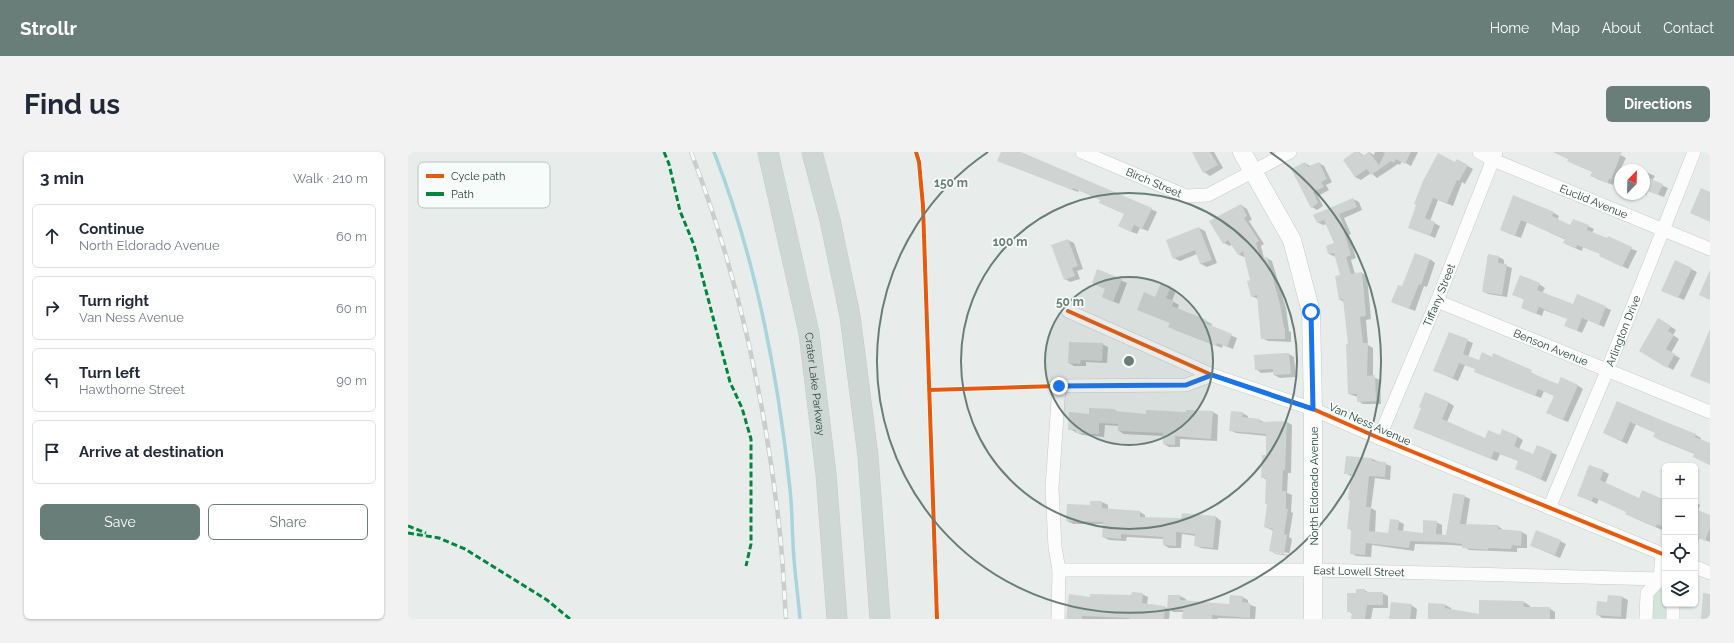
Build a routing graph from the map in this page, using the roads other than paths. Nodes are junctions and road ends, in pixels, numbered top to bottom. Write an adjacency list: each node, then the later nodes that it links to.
1 (768, 152): 27 (main road, Crater Lake Parkway)
2 (812, 152): 28 (main road)
3 (1082, 152): 9 (street, Birch Street)
4 (1242, 152): 9 (street, North Eldorado Avenue)
5 (1290, 152): 9 (street, Birch Street)
6 (1479, 152): 8 (street, Euclid Avenue)
7 (1694, 152): 10 (street, Arlington Drive)
8 (1495, 156): 10 (street, Euclid Avenue); 12 (street, Tiffany Street)
9 (1253, 172): 16 (street, North Eldorado Avenue)
10 (1664, 230): 11 (street, Euclid Avenue); 14 (street, Arlington Drive)
11 (1710, 249)
12 (1437, 301): 14 (street, Benson Avenue); 18 (street, Tiffany Street)
13 (1068, 311): 15 (street, Van Ness Avenue)
14 (1607, 371): 17 (street, Benson Avenue); 19 (street, Arlington Drive)
15 (1212, 375): 16 (street, Van Ness Avenue); 22 (street)
16 (1313, 409): 18 (street, Van Ness Avenue); 23 (street, North Eldorado Avenue)
17 (1710, 412)
18 (1379, 438): 19 (street, Van Ness Avenue)
19 (1549, 508): 20 (street, Van Ness Avenue)
20 (1662, 553)
21 (1698, 568): 24 (street)
22 (1059, 570): 23 (street, East Lowell Street); 29 (street)
23 (1314, 570): 25 (street, East Lowell Street); 30 (street, North Eldorado Avenue)
24 (1710, 573)
25 (1662, 582): 31 (street)
26 (1674, 607): 32 (street)
27 (837, 619)
28 (880, 619)
29 (1058, 619)
30 (1313, 619)
31 (1646, 619)
32 (1673, 619)

